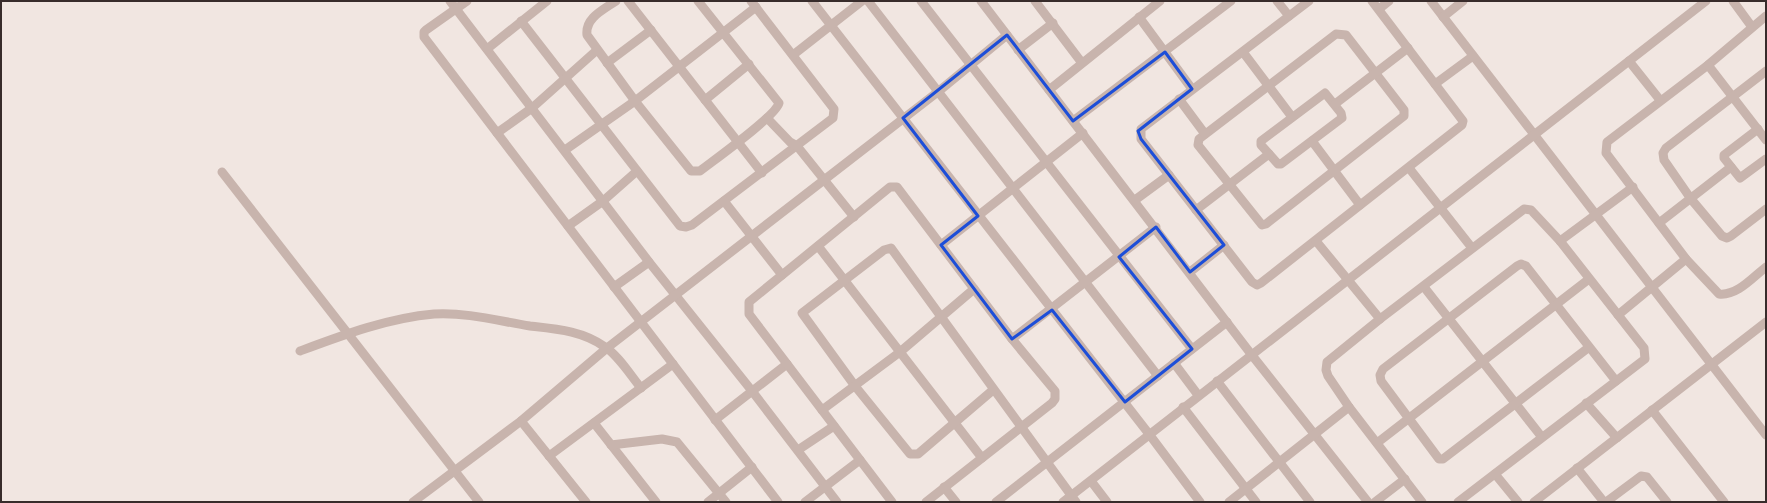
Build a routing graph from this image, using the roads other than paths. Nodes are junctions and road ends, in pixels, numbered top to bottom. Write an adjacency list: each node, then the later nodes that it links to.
1 (450, 1): 24 (street)
2 (467, 1): 24 (street)
3 (547, 1): 30 (street)
4 (616, 1): 39 (street)
5 (628, 1): 34 (street)
6 (698, 1): 35 (street)
7 (812, 1): 32 (street)
8 (862, 1): 32 (street)
9 (868, 1): 59 (street)
10 (921, 1): 50 (street)
11 (981, 1): 36 (street)
12 (1035, 1): 31 (street)
13 (1160, 1): 28 (street)
14 (1231, 1): 41 (street)
15 (1278, 1): 26 (street)
16 (1309, 1): 26 (street)
17 (1372, 1): 25 (street)
18 (1389, 1): 25 (street)
19 (1431, 1): 29 (street)
20 (1463, 1): 29 (street)
21 (1706, 1): 45 (street)
22 (1733, 1): 33 (street)
23 (754, 4): 35 (street); 43 (street)
24 (456, 9): 38 (street); 73 (street)
25 (1379, 9): 37 (street)
26 (1289, 16): 42 (street)
27 (1766, 16): 33 (street)
28 (1139, 17): 41 (street); 47 (street)
29 (1443, 17): 44 (street)
30 (521, 21): 38 (street); 54 (street)
31 (1053, 23): 40 (street); 47 (street)
32 (832, 25): 43 (street); 69 (street)
33 (1752, 27): 49 (street)
34 (651, 30): 46 (street); 51 (street)
35 (724, 32): 48 (street); 51 (street)
36 (1007, 35): 40 (street); 50 (street)
37 (1408, 48): 53 (street); 55 (street)
38 (487, 49): 66 (street)
39 (597, 50): 46 (street); 54 (street)
40 (1018, 50): 58 (street)
41 (1165, 52): 57 (street); 70 (street)
42 (1243, 52): 56 (street); 57 (street)
43 (793, 55): 80 (street)
44 (1473, 56): 55 (street); 76 (street)
45 (1629, 61): 63 (street); 76 (street)
46 (607, 63): 64 (street)
47 (1082, 63): 58 (street)
48 (749, 64): 61 (street); 68 (street)
49 (1708, 64): 60 (street); 63 (street)
50 (970, 66): 59 (street); 84 (street)
51 (679, 67): 61 (street); 64 (street)
52 (1766, 71): 60 (street)
53 (1376, 74): 56 (street); 65 (street); 89 (street)
54 (565, 77): 66 (street); 71 (street)
55 (1435, 84): 86 (street)
56 (1269, 86): 67 (street); 75 (street)
57 (1192, 89): 62 (street)
58 (1049, 90): 70 (street)
59 (939, 91): 69 (street); 95 (street)
60 (1733, 96): 72 (street); 96 (street)
61 (705, 100): 79 (street)
62 (1179, 100): 75 (street); 91 (street)
63 (1660, 100): 94 (street)
64 (635, 101): 71 (street); 79 (street)
65 (1335, 104): 67 (street); 78 (street)
66 (532, 108): 73 (street); 81 (street)
67 (1292, 117): 82 (street)
68 (767, 118): 79 (street); 80 (street)
69 (903, 118): 92 (street); 105 (street)
70 (1073, 120): 74 (street)
71 (600, 124): 81 (street); 87 (street)
72 (1758, 128): 77 (street); 85 (street)
73 (497, 133): 108 (street)
74 (1083, 133): 84 (street); 97 (street)
75 (1205, 134): 93 (street)
76 (1535, 134): 101 (street); 104 (street)
77 (1766, 139)
78 (1312, 141): 82 (street); 89 (street)
79 (737, 142): 90 (street)
80 (797, 146): 90 (street); 92 (street)
81 (565, 150): 98 (street)
82 (1269, 154): 93 (street)
83 (1766, 159): 85 (street)
84 (1046, 162): 95 (street); 117 (street)
85 (1731, 167): 96 (street)
86 (1409, 168): 100 (street); 101 (street)
87 (637, 171): 98 (street); 99 (street)
88 (222, 172): 141 (street)
89 (1336, 172): 93 (street); 100 (street)
90 (762, 173): 99 (street)
91 (1169, 175): 97 (street); 103 (street)
92 (824, 180): 106 (street); 110 (street)
93 (1228, 184): 103 (street)
94 (1632, 187): 104 (street); 107 (street)
95 (1014, 188): 105 (street); 126 (street)
96 (1691, 199): 102 (street); 107 (street)
97 (1135, 200): 109 (street)
98 (603, 201): 108 (street); 119 (street)
99 (724, 201): 110 (street)
100 (1360, 205): 111 (street)
101 (1440, 207): 116 (street); 123 (street)
102 (1766, 209)
103 (1196, 210): 114 (street)
104 (1596, 214): 112 (street); 129 (street)
105 (978, 216): 113 (street); 133 (street)
106 (854, 217): 113 (street); 115 (street)
107 (1659, 223): 118 (street)
108 (568, 226): 127 (street)
109 (1156, 227): 117 (street); 121 (street)
110 (752, 236): 122 (street); 131 (street)
111 (1316, 240): 114 (street); 123 (street)
112 (1560, 242): 116 (street); 124 (street)
113 (941, 245): 130 (street)
114 (1224, 245): 121 (street)
115 (818, 246): 122 (street); 125 (street)
116 (1472, 248): 128 (street)
117 (1119, 257): 126 (street); 145 (street)
118 (1686, 259): 120 (street); 129 (street)
119 (649, 262): 127 (street); 131 (street)
120 (1766, 267)
121 (1190, 272): 139 (street)
122 (782, 275): 152 (street)
123 (1347, 279): 136 (street); 148 (street)
124 (1589, 279): 132 (street); 134 (street)
125 (844, 280): 135 (street); 147 (street); 157 (street)
126 (1086, 283): 133 (street); 154 (street)
127 (614, 287): 138 (street)
128 (1424, 287): 136 (street); 137 (street)
129 (1651, 287): 134 (street); 153 (street)
130 (974, 289): 135 (street); 142 (street)
131 (676, 295): 138 (street); 160 (street)
132 (1555, 304): 137 (street); 144 (street); 149 (street)
133 (1052, 310): 142 (street); 162 (street)
134 (1618, 315): 156 (street)
135 (942, 318): 147 (street); 159 (street)
136 (1380, 319): 166 (street)
137 (1448, 319): 149 (street); 169 (street)
138 (641, 322): 143 (street); 151 (street)
139 (1227, 322): 145 (street); 148 (street)
140 (1766, 322): 153 (street)
141 (348, 334): 143 (street); 146 (street); 191 (street)
142 (1012, 339): 175 (street)
143 (607, 348): 158 (street); 171 (street)
144 (1588, 348): 156 (street); 164 (street)
145 (1192, 349): 150 (street)
146 (300, 351)
147 (900, 352): 157 (street); 173 (street)
148 (1251, 354): 155 (street); 177 (street)
149 (1482, 362): 164 (street); 169 (street)
150 (1174, 363): 154 (street); 161 (street)
151 (673, 364): 158 (street); 170 (street)
152 (787, 364): 160 (street); 167 (street)
153 (1710, 364): 168 (street); 178 (street)
154 (1158, 376): 162 (street)
155 (1217, 381): 161 (street); 187 (street)
156 (1616, 381): 163 (street)
157 (855, 386): 167 (street); 173 (street)
158 (641, 388): 172 (street)
159 (993, 390): 173 (street); 175 (street)
160 (752, 391): 170 (street); 183 (street)
161 (1198, 396): 165 (street)
162 (1125, 402): 176 (street); 188 (street)
163 (1586, 403): 179 (street); 180 (street)
164 (1515, 405): 169 (street); 179 (street)
165 (1183, 407): 176 (street); 197 (street)
166 (1349, 407): 177 (street); 181 (street)
167 (822, 410): 174 (street)
168 (1652, 410): 180 (street); 227 (street)
169 (1409, 418): 181 (street)
170 (715, 420): 189 (street)
171 (521, 421): 184 (street); 191 (street)
172 (594, 423): 182 (street); 184 (street)
173 (955, 423): 185 (street)
174 (834, 426): 183 (street); 186 (street)
175 (1021, 426): 185 (street); 188 (street)
176 (1150, 434): 193 (street); 215 (street)
177 (1314, 434): 187 (street); 219 (street)
178 (1766, 435)
179 (1541, 436): 192 (street)
180 (1617, 438): 190 (street)
181 (1377, 443): 194 (street)
182 (611, 444): 198 (street); 203 (street)
183 (798, 450): 195 (street)
184 (549, 456): 202 (street)
185 (982, 458): 196 (street)
186 (860, 460): 195 (street); 209 (street)
187 (1279, 462): 197 (street); 218 (street)
188 (1047, 463): 199 (street); 212 (street)
189 (752, 467): 198 (street); 206 (street)
190 (1578, 468): 224 (street); 225 (street)
191 (454, 471): 200 (street); 201 (street)
192 (1495, 474): 222 (street); 223 (street)
193 (1091, 480): 199 (street); 214 (street)
194 (1404, 480): 220 (street); 221 (street)
195 (825, 487): 207 (street); 208 (street)
196 (944, 487): 210 (street); 211 (street)
197 (1246, 489): 216 (street); 217 (street)
198 (719, 494): 204 (street); 205 (street)
199 (1073, 499): 213 (street)
200 (413, 502)
201 (478, 502)
202 (586, 502)
203 (656, 502)
204 (708, 502)
205 (726, 502)
206 (778, 502)
207 (805, 502)
208 (837, 502)
209 (892, 502)
210 (926, 502)
211 (956, 502)
212 (996, 502)
213 (1063, 502)
214 (1107, 502)
215 (1200, 502)
216 (1229, 502)
217 (1256, 502)
218 (1310, 502)
219 (1368, 502)
220 (1375, 502)
221 (1422, 502)
222 (1458, 502)
223 (1518, 502)
224 (1534, 502)
225 (1605, 502): 226 (street)
226 (1667, 502)
227 (1724, 502)

